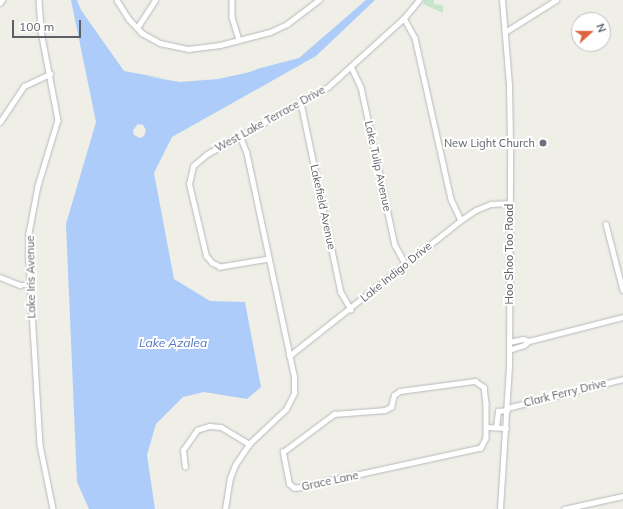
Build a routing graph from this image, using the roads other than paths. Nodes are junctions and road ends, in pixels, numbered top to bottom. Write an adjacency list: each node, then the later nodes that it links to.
1 (2, 0): 10 (street)
2 (39, 0): 16 (street, Lake Iris Avenue)
3 (117, 0): 12 (street)
4 (155, 0): 12 (street)
5 (232, 0): 14 (street)
6 (319, 0): 14 (street)
7 (419, 0): 11 (street, West Lake Terrace Drive)
8 (502, 0): 13 (street, Hoo Shoo Too Road)
9 (556, 0): 13 (street)
10 (0, 3)
11 (404, 18): 15 (street, West Lake Terrace Drive); 21 (street)
12 (137, 28): 14 (street)
13 (505, 32): 20 (street, Hoo Shoo Too Road)
14 (239, 40)
15 (352, 68): 17 (street, West Lake Terrace Drive); 24 (street, Lake Tulip Avenue)
16 (50, 74): 18 (street); 26 (street, Lake Iris Avenue)
17 (301, 103): 19 (street, West Lake Terrace Drive); 28 (street, Lakefield Avenue)
18 (0, 122)
19 (240, 136): 23 (street); 23 (street, West Lake Terrace Drive)
20 (510, 203): 21 (street, Lake Indigo Drive); 31 (street, Hoo Shoo Too Road)
21 (461, 220): 24 (street, Lake Indigo Drive)
22 (606, 224): 27 (street)
23 (269, 259): 33 (street)
24 (406, 265): 28 (street, Lake Indigo Drive)
25 (0, 277): 26 (street)
26 (31, 285): 42 (street, Lake Iris Avenue)
27 (623, 290)
28 (351, 309): 33 (street, Lake Indigo Drive)
29 (623, 316): 30 (street)
30 (529, 341): 31 (street); 32 (street)
31 (509, 342): 32 (street, Hoo Shoo Too Road)
32 (509, 350): 35 (street, Hoo Shoo Too Road)
33 (290, 356): 39 (street)
34 (623, 379): 35 (street, Clark Ferry Drive)
35 (507, 409): 37 (street); 38 (street, Hoo Shoo Too Road)
36 (487, 427): 36 (street, Grace Lane); 37 (street)
37 (496, 427): 38 (street)
38 (506, 428): 44 (street, Hoo Shoo Too Road)
39 (249, 444): 40 (street); 43 (street)
40 (185, 467)
41 (623, 496): 45 (street)
42 (53, 509)
43 (225, 509)
44 (500, 509)
45 (564, 509)

